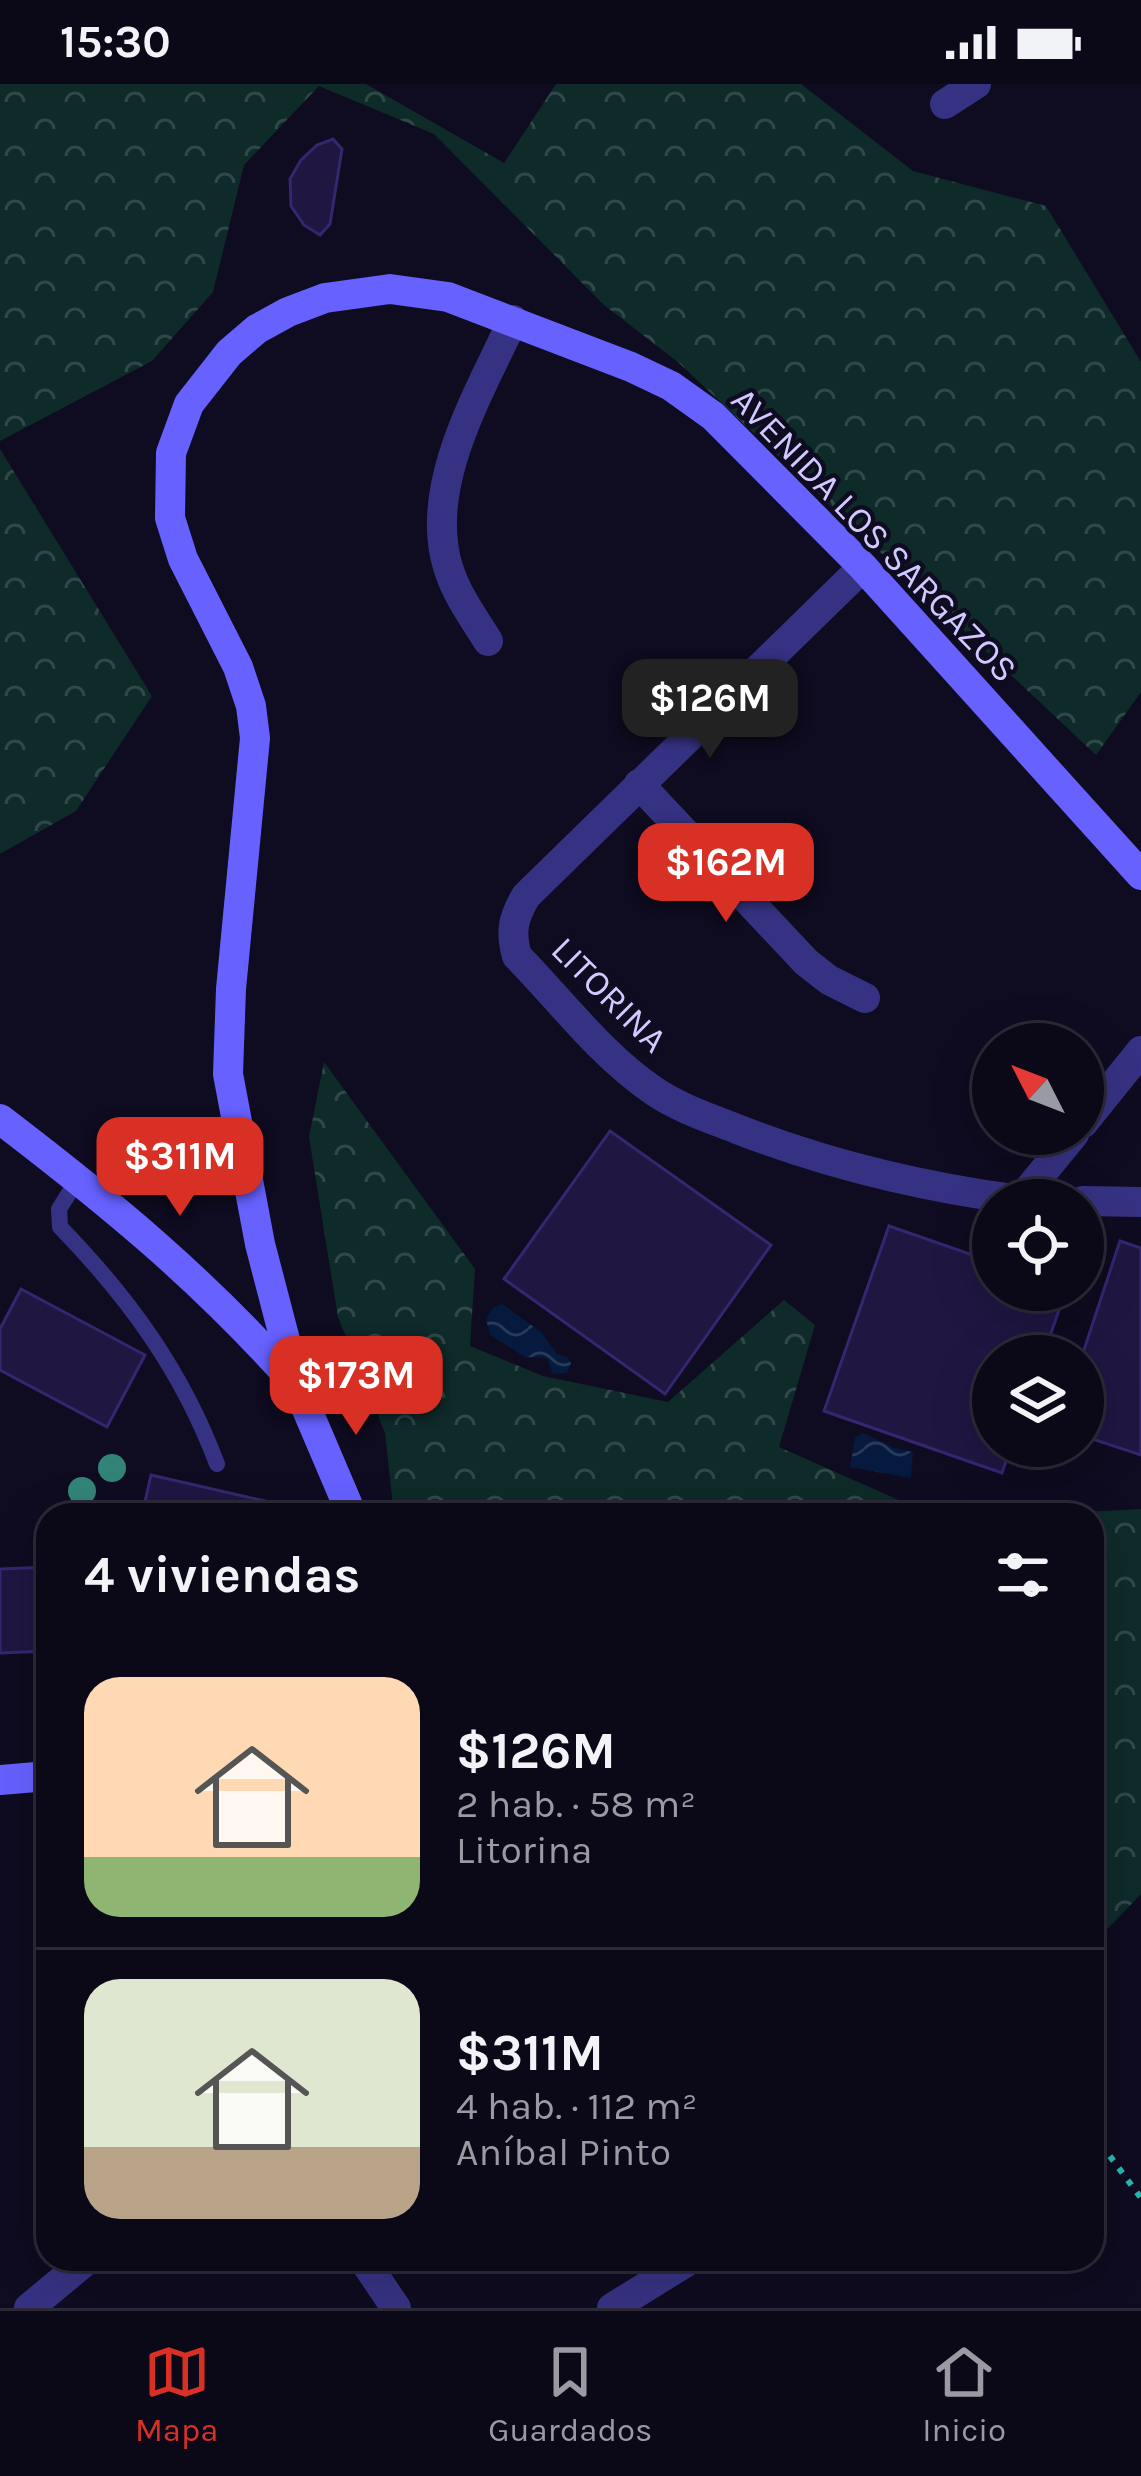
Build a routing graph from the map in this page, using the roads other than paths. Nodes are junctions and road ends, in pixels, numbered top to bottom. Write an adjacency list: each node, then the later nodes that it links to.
1 (976, 84): 2 (street)
2 (945, 104)
3 (513, 320): 4 (street, AVENIDA LOS SARGAZOS); 5 (street); 18 (street, AVENIDA LOS SARGAZOS)
4 (863, 567): 6 (street, LITORINA); 7 (street, AVENIDA LOS SARGAZOS)
5 (488, 640)
6 (639, 784): 8 (street); 15 (street, LITORINA)
7 (1141, 875)
8 (865, 998)
9 (1141, 1051): 10 (street)
10 (1104, 1097)
11 (0, 1119): 13 (street)
12 (1057, 1155): 14 (street)
13 (78, 1179): 18 (street); 19 (lane)
14 (1037, 1179)
15 (972, 1194)
16 (1104, 1201): 17 (street)
17 (1141, 1202)
18 (297, 1386): 20 (street, AVENIDA LOS SARGAZOS)
19 (217, 1464)
20 (347, 1503)
21 (36, 1777): 22 (street)
22 (0, 1780)
23 (74, 2271): 26 (street)
24 (371, 2271): 27 (street)
25 (672, 2271): 28 (street)
26 (29, 2308)
27 (396, 2308)
28 (612, 2308)

